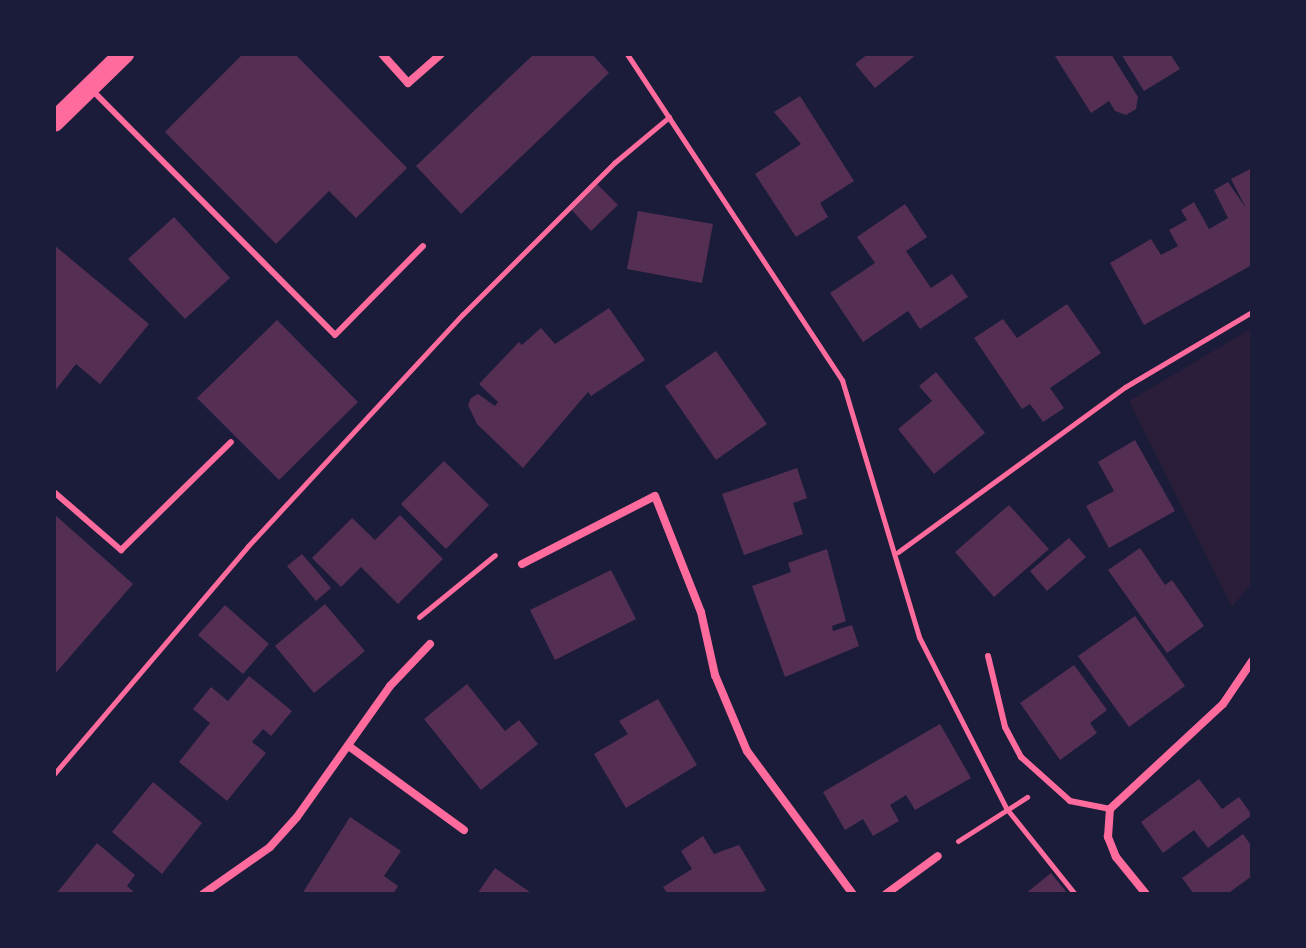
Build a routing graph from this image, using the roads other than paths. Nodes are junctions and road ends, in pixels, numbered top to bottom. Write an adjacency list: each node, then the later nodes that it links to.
1 (124, 54): 4 (main road)
2 (382, 54): 3 (street)
3 (441, 54)
4 (90, 88): 5 (main road); 6 (lane)
5 (54, 122)
6 (423, 246)
7 (231, 442): 8 (lane)
8 (54, 492)
9 (522, 564): 18 (street)
10 (430, 644): 13 (street)
11 (988, 656): 14 (lane)
12 (1252, 661): 14 (street)
13 (350, 747): 15 (street); 17 (street)
14 (1110, 809): 20 (street)
15 (464, 830)
16 (938, 856): 19 (street)
17 (203, 894)
18 (853, 894)
19 (886, 894)
20 (1146, 894)

